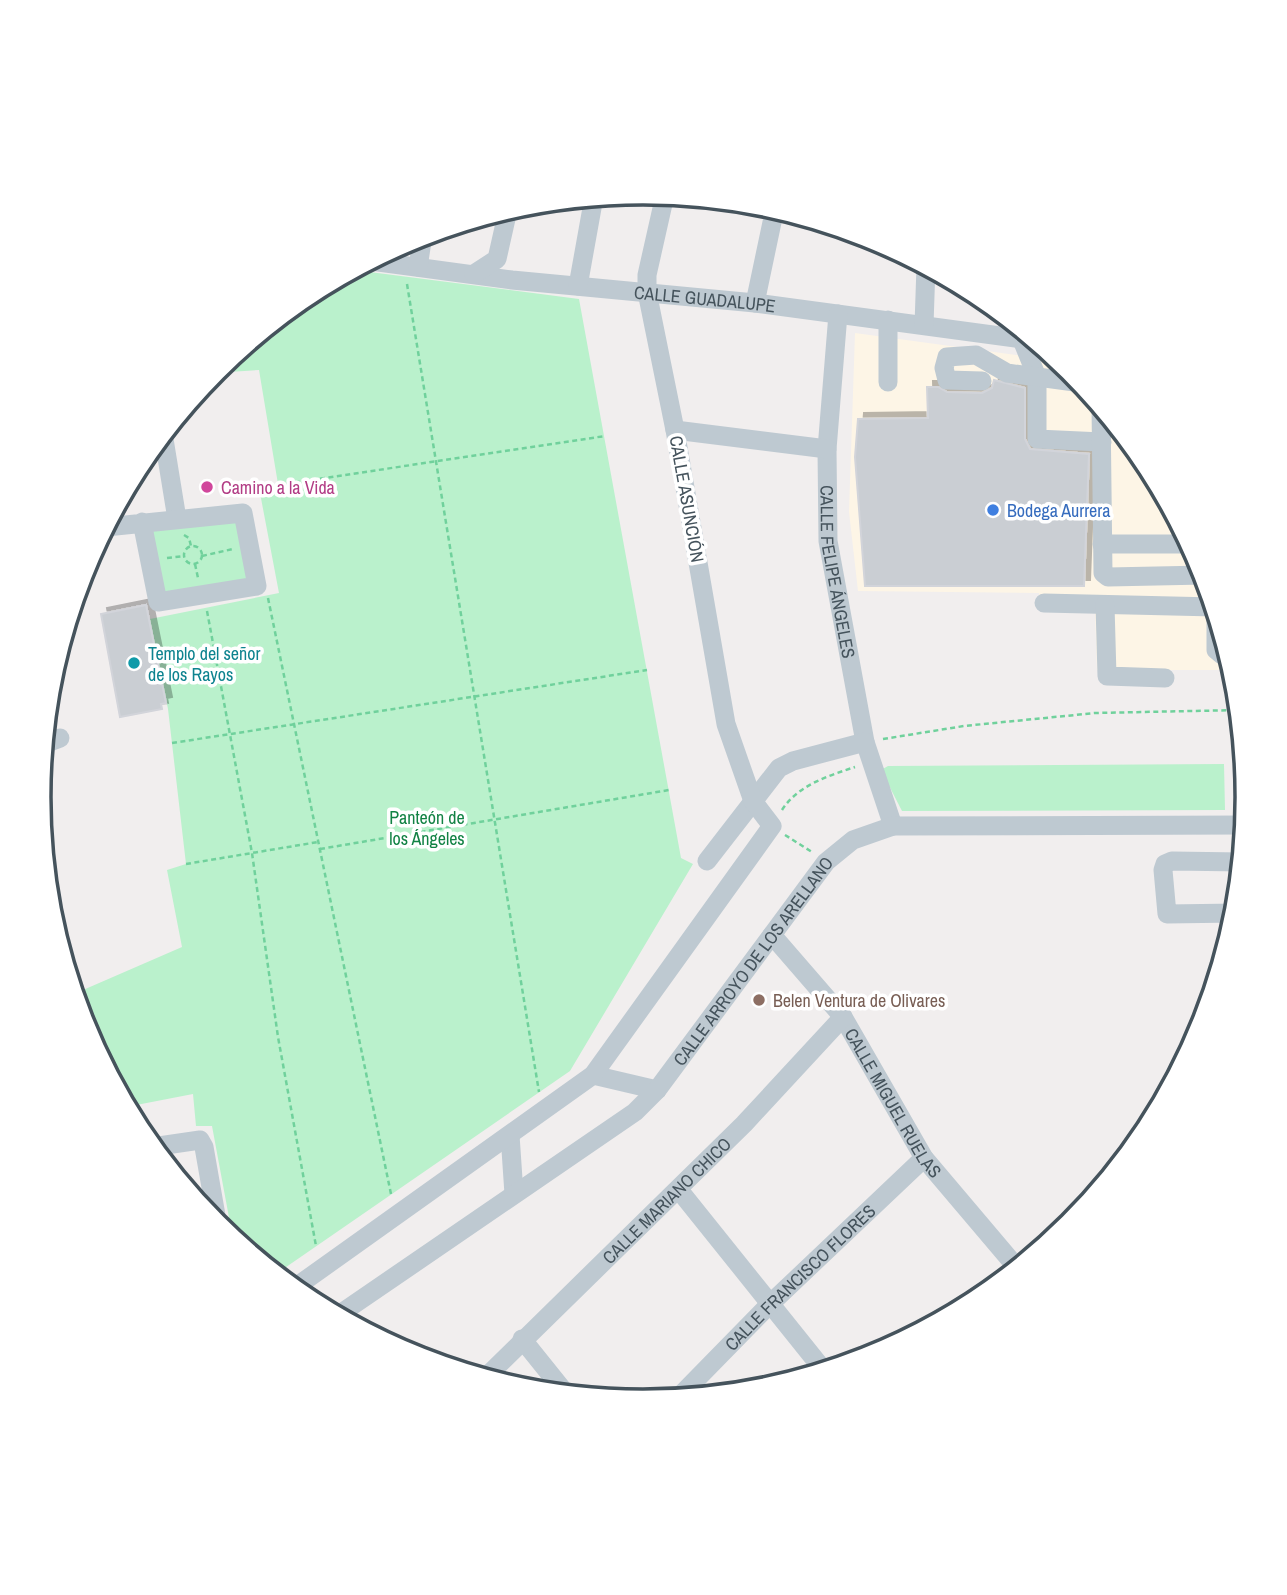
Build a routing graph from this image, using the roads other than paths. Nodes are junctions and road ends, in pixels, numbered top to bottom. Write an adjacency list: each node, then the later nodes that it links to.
1 (663, 205): 13 (street, CALLE ASUNCIÓN)
2 (592, 208): 12 (street)
3 (773, 219): 14 (street)
4 (505, 221): 6 (street)
5 (419, 249): 8 (street)
6 (497, 259): 9 (street); 11 (street)
7 (384, 265): 8 (street, CALLE GUADALUPE)
8 (412, 272): 9 (street, CALLE GUADALUPE)
9 (474, 274): 11 (street, CALLE GUADALUPE)
10 (926, 276): 17 (street)
11 (512, 279): 12 (street, CALLE GUADALUPE)
12 (578, 286): 13 (street, CALLE GUADALUPE)
13 (647, 292): 14 (street, CALLE GUADALUPE); 25 (street, CALLE ASUNCIÓN)
14 (755, 303): 15 (street, CALLE GUADALUPE)
15 (838, 314): 16 (street, CALLE GUADALUPE); 28 (street, CALLE FELIPE ÁNGELES)
16 (888, 320): 17 (street, CALLE GUADALUPE); 23 (street)
17 (924, 325): 18 (street, CALLE GUADALUPE)
18 (1014, 336)
19 (1030, 349): 20 (street)
20 (1037, 377): 21 (street); 22 (street); 26 (street)
21 (974, 381)
22 (1066, 381)
23 (888, 382)
24 (1101, 422): 26 (street)
25 (675, 430): 28 (street); 40 (street, CALLE ASUNCIÓN)
26 (1102, 442): 32 (street)
27 (165, 448): 29 (street)
28 (827, 449): 39 (street, CALLE FELIPE ÁNGELES)
29 (177, 519): 30 (street); 30 (street)
30 (142, 522): 31 (street)
31 (117, 525)
32 (1102, 544): 33 (street); 34 (street)
33 (1179, 544)
34 (1192, 573)
35 (1044, 603): 36 (street)
36 (1105, 605): 37 (street); 38 (street)
37 (1205, 608)
38 (1165, 678)
39 (865, 742): 40 (street); 42 (street, CALLE FELIPE ÁNGELES)
40 (753, 802): 43 (street); 48 (street)
41 (1235, 825): 42 (street, CALLE ARROYO DE LOS ARELLANO)
42 (893, 826): 46 (street, CALLE ARROYO DE LOS ARELLANO)
43 (707, 861)
44 (1232, 862): 45 (street)
45 (1225, 913)
46 (772, 935): 47 (street, CALLE MIGUEL RUELAS); 49 (street, CALLE ARROYO DE LOS ARELLANO)
47 (843, 1017): 52 (street, CALLE MIGUEL RUELAS); 53 (street, CALLE MARIANO CHICO)
48 (593, 1075): 49 (street); 50 (street)
49 (657, 1090): 54 (street, CALLE ARROYO DE LOS ARELLANO)
50 (510, 1135): 54 (street); 57 (street)
51 (164, 1145): 55 (street)
52 (924, 1158): 56 (street, CALLE MIGUEL RUELAS); 58 (street, CALLE FRANCISCO FLORES)
53 (679, 1190): 58 (street); 60 (street, CALLE MARIANO CHICO)
54 (514, 1194): 59 (street, CALLE ARROYO DE LOS ARELLANO)
55 (214, 1206)
56 (1012, 1262)
57 (303, 1282)
58 (769, 1305): 61 (street); 64 (street, CALLE FRANCISCO FLORES)
59 (346, 1310)
60 (522, 1339): 62 (street, CALLE MARIANO CHICO); 63 (street)
61 (818, 1364)
62 (492, 1371)
63 (559, 1384)
64 (687, 1388)

